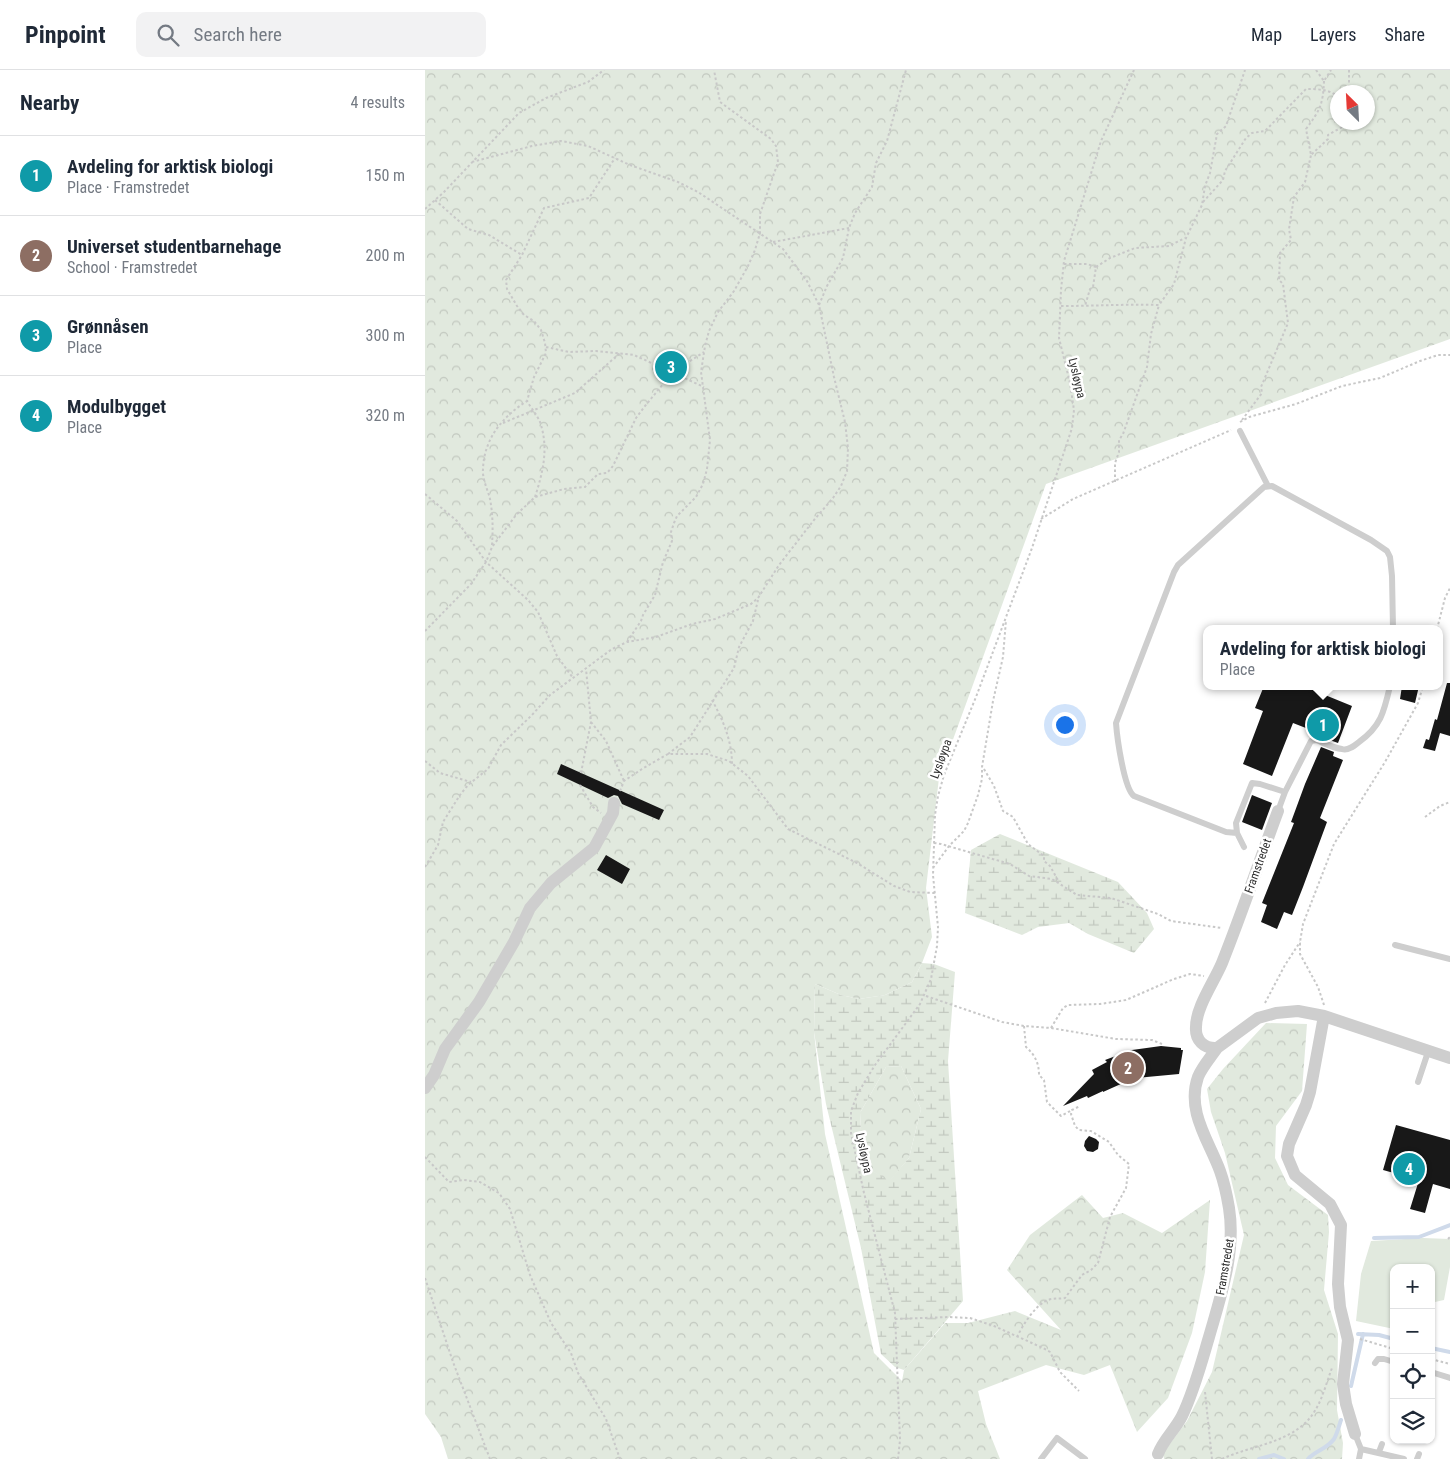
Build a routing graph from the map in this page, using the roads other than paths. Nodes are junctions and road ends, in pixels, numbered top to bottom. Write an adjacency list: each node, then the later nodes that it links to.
1 (1240, 431): 2 (lane)
2 (1269, 486): 3 (lane); 8 (lane)
3 (1393, 625)
4 (1389, 690): 5 (lane)
5 (1285, 792): 7 (lane); 8 (lane)
6 (614, 803): 17 (street)
7 (1278, 811): 13 (street, Framstredet)
8 (1237, 833): 9 (lane)
9 (1244, 847)
10 (1395, 945): 11 (lane)
11 (1450, 959)
12 (1324, 1016): 13 (street, Framstredet); 14 (street, Framstredet); 22 (street)
13 (1217, 1048): 26 (street, Framstredet)
14 (1428, 1052): 15 (street, Framstredet); 16 (lane)
15 (1450, 1058)
16 (1418, 1082)
17 (425, 1088)
18 (1390, 1361): 19 (lane)
19 (1375, 1363)
20 (1435, 1375): 21 (lane)
21 (1450, 1378)
22 (1355, 1434): 24 (lane)
23 (1382, 1444): 25 (lane)
24 (1361, 1448): 25 (lane); 29 (lane)
25 (1379, 1452): 30 (lane)
26 (1158, 1457)
27 (1041, 1459): 28 (lane)
28 (1085, 1459)
29 (1359, 1459)
30 (1404, 1459)

